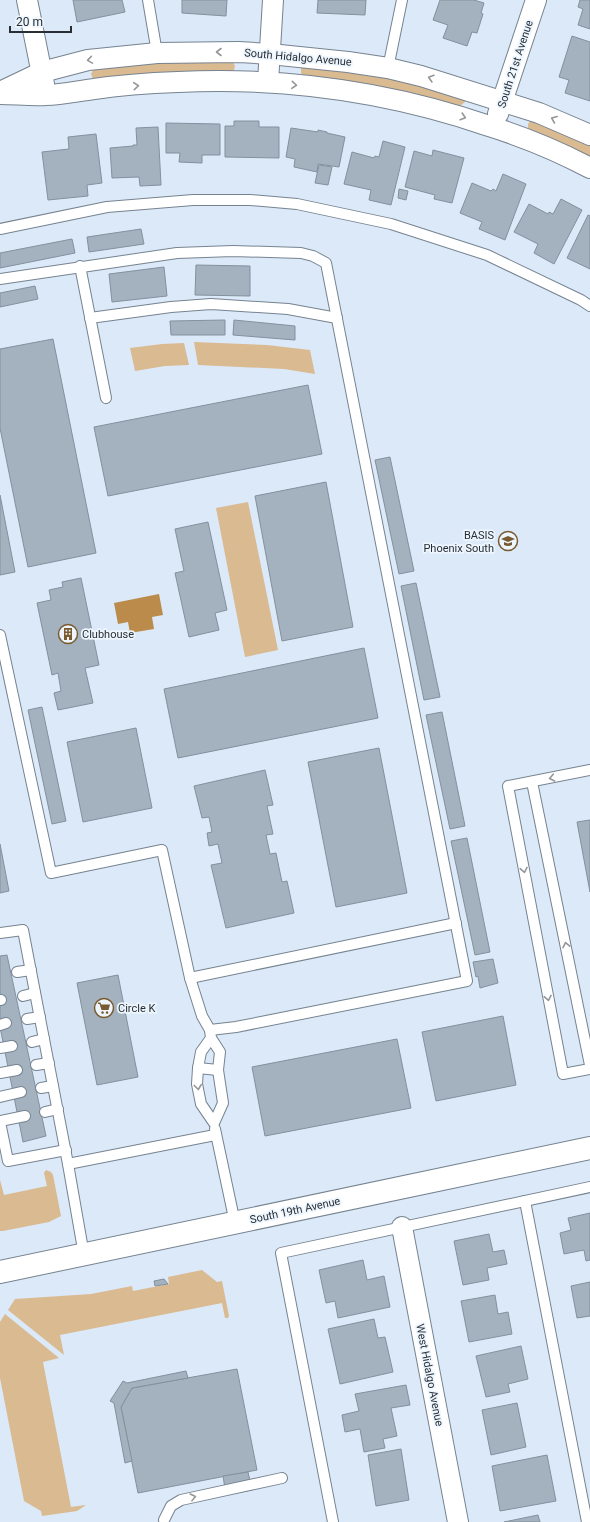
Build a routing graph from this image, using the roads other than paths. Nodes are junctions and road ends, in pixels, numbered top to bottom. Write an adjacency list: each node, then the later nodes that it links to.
1 (27, 0): 9 (street)
2 (148, 0): 6 (lane)
3 (273, 0): 7 (street)
4 (402, 0): 8 (lane)
5 (536, 0): 13 (street, South 21st Avenue)
6 (157, 53): 7 (street, South Hidalgo Avenue, one-way to 6); 9 (street, South Hidalgo Avenue, one-way to 9)
7 (270, 54): 8 (street, South Hidalgo Avenue); 10 (street)
8 (388, 68): 13 (street, South Hidalgo Avenue, one-way to 8)
9 (42, 72): 11 (street, South Hidalgo Avenue); 12 (street)
10 (268, 82): 12 (street, South Hidalgo Avenue, one-way to 10); 14 (street, South Hidalgo Avenue, one-way to 14)
11 (0, 93): 12 (street, South Hidalgo Avenue)
12 (46, 95)
13 (502, 102): 14 (street, South 21st Avenue); 15 (street, South Hidalgo Avenue, one-way to 13)
14 (494, 127): 16 (street, South Hidalgo Avenue)
15 (590, 135)
16 (590, 168)
17 (0, 229): 20 (lane)
18 (80, 266): 19 (lane); 21 (lane); 22 (lane)
19 (0, 280)
20 (590, 306)
21 (90, 318): 22 (lane); 23 (lane)
22 (337, 318): 28 (lane)
23 (106, 398)
24 (0, 635): 25 (lane)
25 (2, 651): 32 (lane)
26 (590, 770): 27 (lane, one-way to 27)
27 (532, 782): 44 (lane, one-way to 27); 46 (lane, one-way to 46)
28 (456, 923): 32 (lane); 37 (lane)
29 (0, 934): 30 (lane)
30 (30, 970): 31 (lane); 33 (lane)
31 (17, 972)
32 (190, 978): 37 (lane)
33 (35, 993): 34 (lane); 35 (lane)
34 (23, 996)
35 (40, 1016): 36 (lane); 38 (lane)
36 (27, 1019)
37 (211, 1034): 45 (lane); 48 (lane)
38 (44, 1039): 39 (lane); 42 (lane)
39 (32, 1042)
40 (12, 1046): 41 (lane)
41 (0, 1048)
42 (49, 1063): 43 (lane); 50 (lane)
43 (36, 1065)
44 (590, 1065)
45 (198, 1068): 48 (lane); 58 (lane, one-way to 58)
46 (590, 1069)
47 (17, 1070): 49 (lane)
48 (218, 1070): 58 (lane)
49 (0, 1073)
50 (53, 1086): 51 (lane); 54 (lane)
51 (41, 1088)
52 (21, 1092): 53 (lane)
53 (0, 1097)
54 (58, 1109): 55 (lane); 61 (lane)
55 (45, 1112)
56 (25, 1116): 57 (lane)
57 (0, 1122): 61 (lane)
58 (214, 1123): 59 (lane)
59 (216, 1135): 62 (lane); 65 (lane)
60 (590, 1148): 65 (main road, South 19th Avenue)
61 (66, 1150): 62 (lane)
62 (68, 1164): 67 (lane)
63 (590, 1187): 64 (lane)
64 (525, 1201): 66 (lane); 73 (lane)
65 (235, 1223): 67 (main road, South 19th Avenue)
66 (402, 1227): 71 (lane); 72 (street, West Hidalgo Avenue)
67 (84, 1254): 68 (main road, South 19th Avenue)
68 (0, 1272)
69 (282, 1478): 70 (lane, one-way to 69)
70 (164, 1520)
71 (333, 1522)
72 (458, 1522)
73 (587, 1522)

